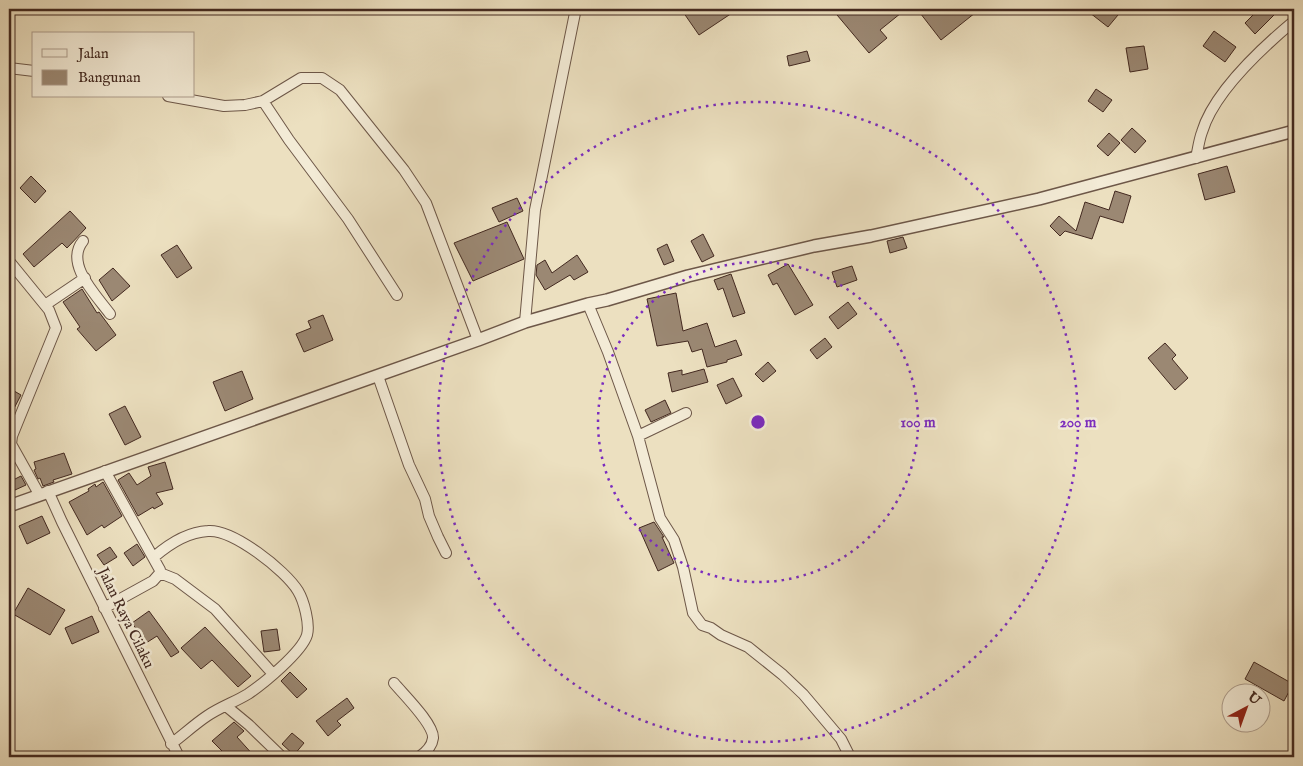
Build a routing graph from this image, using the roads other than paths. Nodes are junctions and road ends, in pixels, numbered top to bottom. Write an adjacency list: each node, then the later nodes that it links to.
1 (574, 9): 16 (street)
2 (1294, 20): 8 (street)
3 (9, 68): 4 (street)
4 (32, 71)
5 (179, 98): 6 (street)
6 (263, 101): 12 (street); 17 (street)
7 (1294, 131): 8 (street)
8 (1196, 158): 13 (street)
9 (83, 241): 11 (street)
10 (9, 261): 14 (street)
11 (85, 278): 14 (street); 15 (street)
12 (397, 295)
13 (588, 304): 16 (street); 20 (street)
14 (45, 305): 21 (street)
15 (110, 314)
16 (525, 322): 17 (street)
17 (478, 340): 18 (street)
18 (378, 376): 22 (street); 25 (street)
19 (686, 413): 20 (street)
20 (638, 436): 36 (street)
21 (10, 444): 23 (street, Jalan Raya Cilaku)
22 (105, 471): 23 (street); 26 (street)
23 (43, 493): 24 (street); 28 (street, Jalan Raya Cilaku)
24 (9, 506)
25 (446, 553)
26 (154, 556): 27 (street); 29 (street)
27 (160, 573): 28 (street); 29 (street)
28 (104, 608): 32 (street, Jalan Raya Cilaku)
29 (273, 674): 31 (street)
30 (394, 683): 35 (street)
31 (226, 706): 32 (street); 34 (street)
32 (171, 744): 33 (street, Jalan Raya Cilaku)
33 (179, 757)
34 (282, 757)
35 (419, 757)
36 (850, 757)

